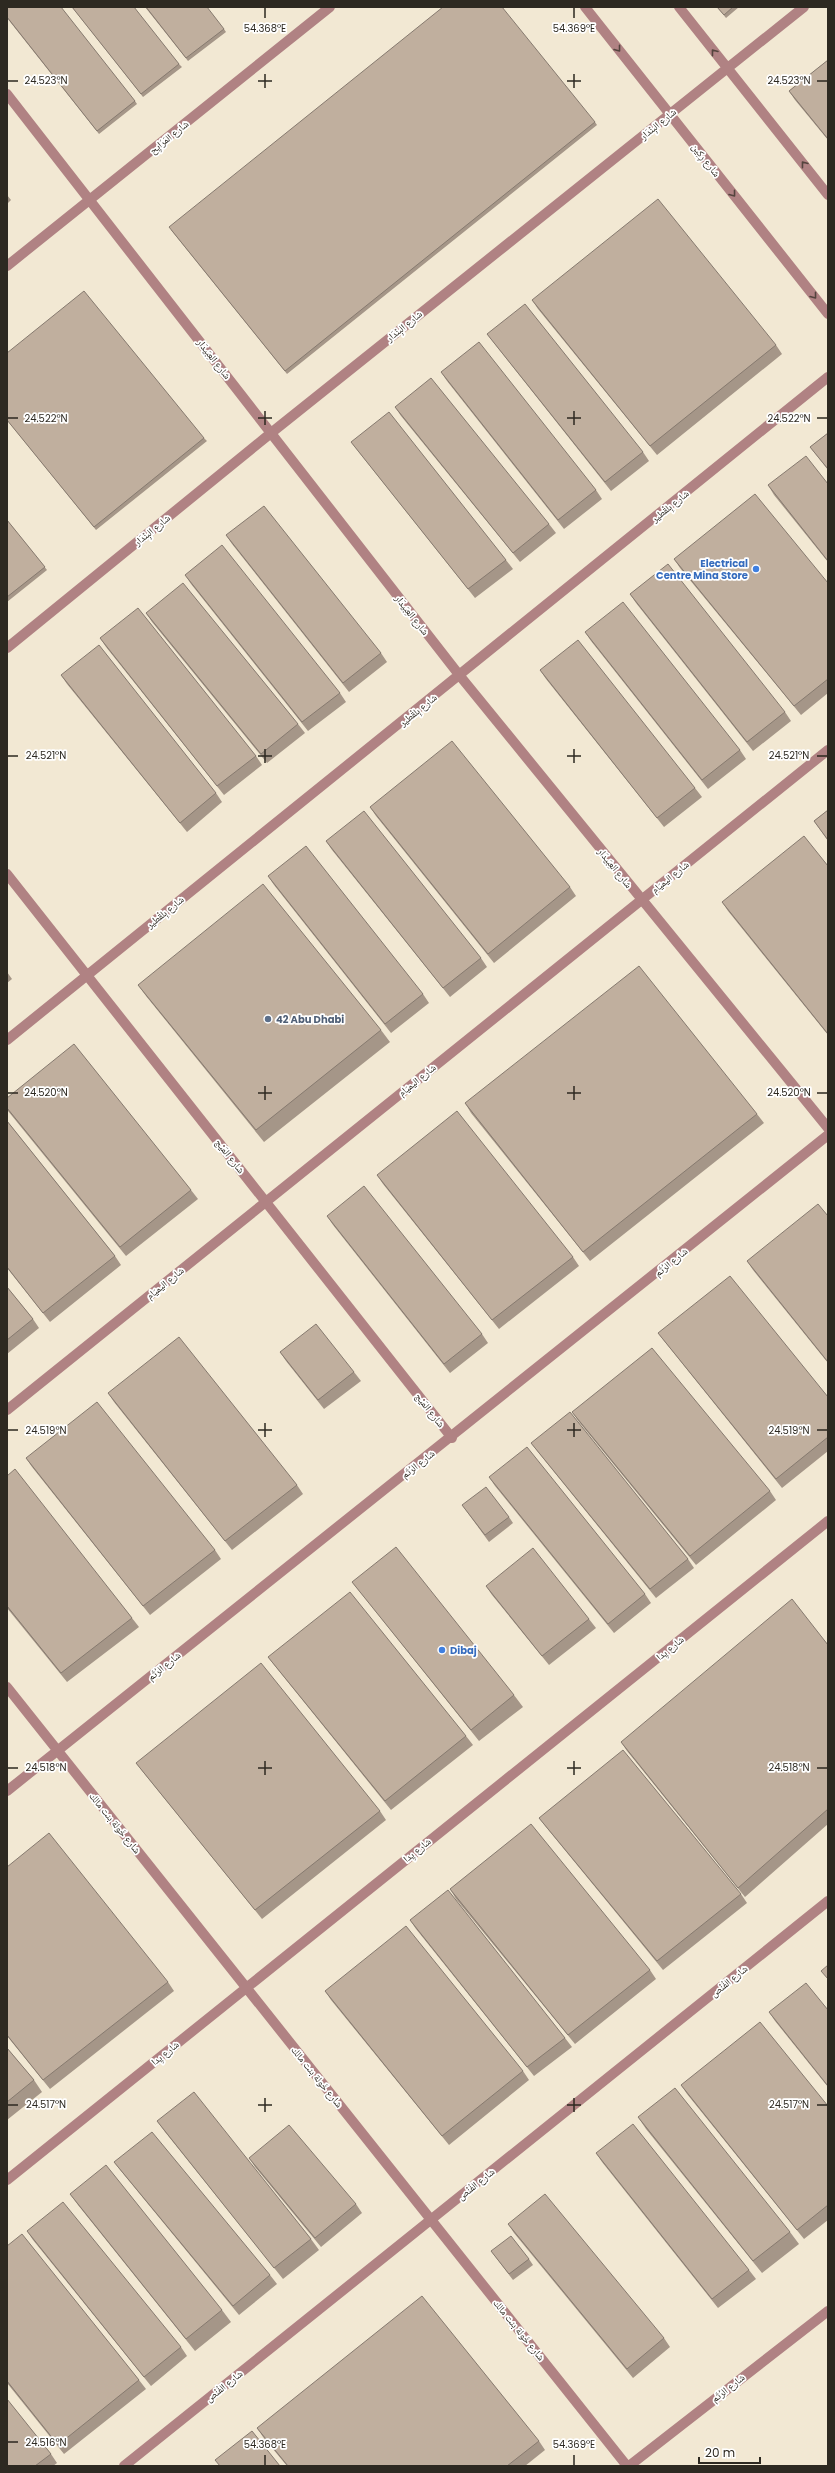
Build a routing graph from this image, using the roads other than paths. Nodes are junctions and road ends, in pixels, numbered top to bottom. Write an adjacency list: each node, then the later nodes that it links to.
1 (330, 7): 9 (street, شارع المَرَايِح)
2 (585, 7): 7 (street, شارع رِكِين, one-way to 7)
3 (679, 7): 5 (street, one-way to 3)
4 (804, 7): 5 (street, شارع البِنْدَار)
5 (727, 67): 7 (street, شارع البِنْدَار); 8 (street, one-way to 5)
6 (7, 94): 9 (street, شارع العِبَيدَار)
7 (670, 114): 11 (street, شارع رِكِين, one-way to 11); 13 (street, شارع البِنْدَار)
8 (828, 195)
9 (90, 200): 10 (street, شارع المَرَايِح); 13 (street, شارع العِبَيدَار)
10 (7, 266)
11 (828, 314)
12 (828, 378): 15 (street, شارع بِلقْطير)
13 (271, 433): 14 (street, شارع البِنْدَار); 15 (street, شارع العِبَيدَار)
14 (7, 648)
15 (460, 676): 18 (street, شارع العِبَيدَار); 19 (street, شارع بِلقْطير)
16 (828, 750): 18 (street, شارع اليميَام)
17 (7, 874): 19 (street, شارع المَيْج)
18 (642, 900): 21 (street, شارع العِبَيدَار); 23 (street, شارع اليميَام)
19 (87, 975): 20 (street, شارع بِلقْطير); 23 (street, شارع المَيْج)
20 (7, 1040)
21 (828, 1128)
22 (828, 1135): 25 (street, شارع الرُتَم)
23 (266, 1202): 24 (street, شارع اليميَام); 25 (street, شارع المَيْج)
24 (7, 1410)
25 (452, 1438): 28 (street, شارع الرُتَم)
26 (828, 1521): 31 (street, شارع يِدا)
27 (7, 1687): 28 (street, شارع خَولة بنت مالك)
28 (58, 1751): 29 (street, شارع الرُتَم); 31 (street, شارع خَولة بنت مالك)
29 (7, 1791)
30 (828, 1901): 33 (street, شارع الفُنْص)
31 (246, 1988): 32 (street, شارع يِدا); 33 (street, شارع خَولة بنت مالك)
32 (7, 2180)
33 (431, 2220): 35 (street, شارع الفُنْص); 36 (street, شارع خَولة بنت مالك)
34 (828, 2311): 36 (street, شارع الرُتَم)
35 (124, 2466)
36 (628, 2466)

